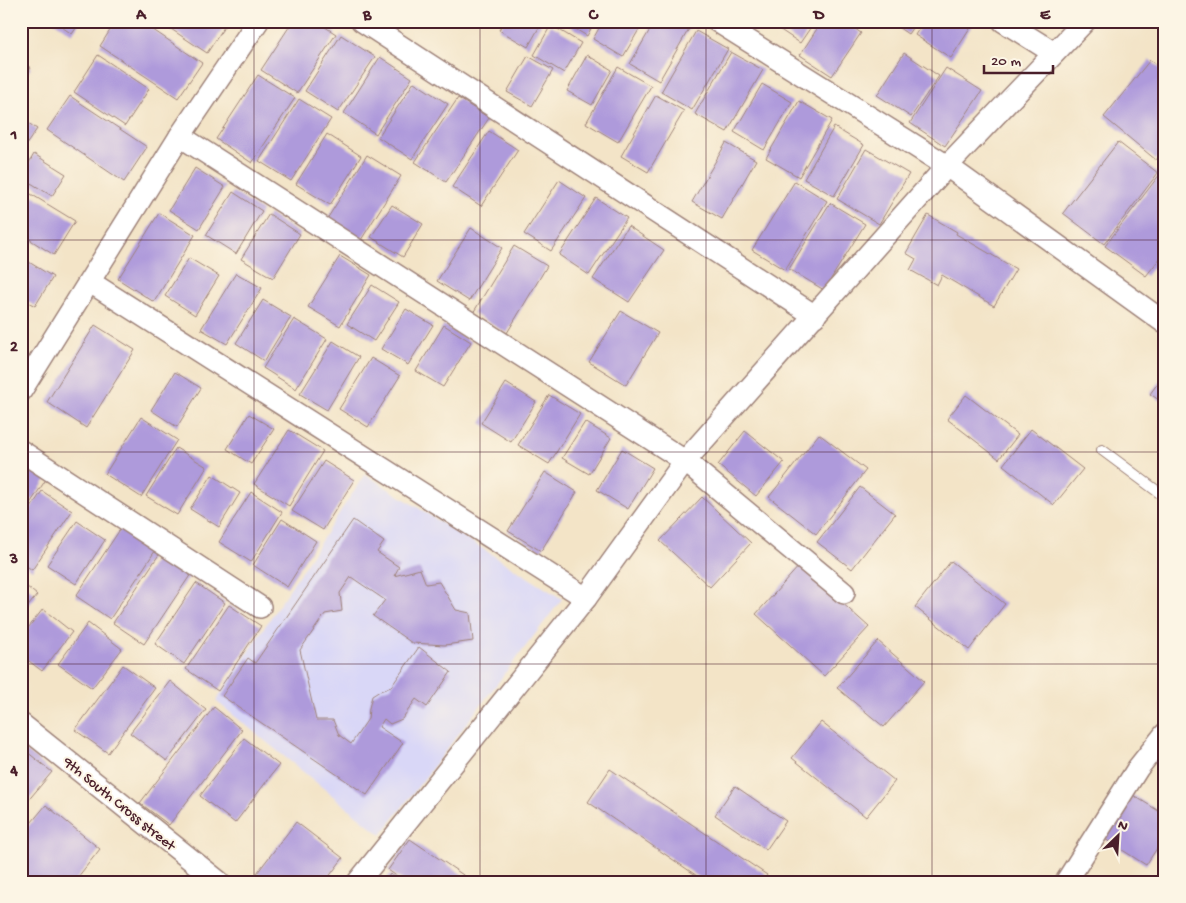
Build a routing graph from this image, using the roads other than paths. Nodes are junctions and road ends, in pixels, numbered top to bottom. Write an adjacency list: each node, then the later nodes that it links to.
1 (258, 21): 7 (street)
2 (362, 21): 10 (street)
3 (717, 21): 8 (street)
4 (1003, 21): 6 (street)
5 (1084, 21): 6 (street)
6 (1054, 53): 8 (street)
7 (180, 136): 9 (street); 15 (street)
8 (947, 166): 10 (street); 11 (street)
9 (90, 282): 12 (street); 18 (street)
10 (815, 316): 15 (street)
11 (1165, 323)
12 (21, 391)
13 (1102, 450): 16 (lane)
14 (21, 452): 19 (street)
15 (685, 461): 17 (street); 18 (street)
16 (1165, 497)
17 (844, 593)
18 (586, 598): 23 (street)
19 (260, 607)
20 (21, 724): 22 (street, 9th South Cross street)
21 (1165, 734): 24 (street)
22 (219, 882)
23 (358, 882)
24 (1066, 882)

